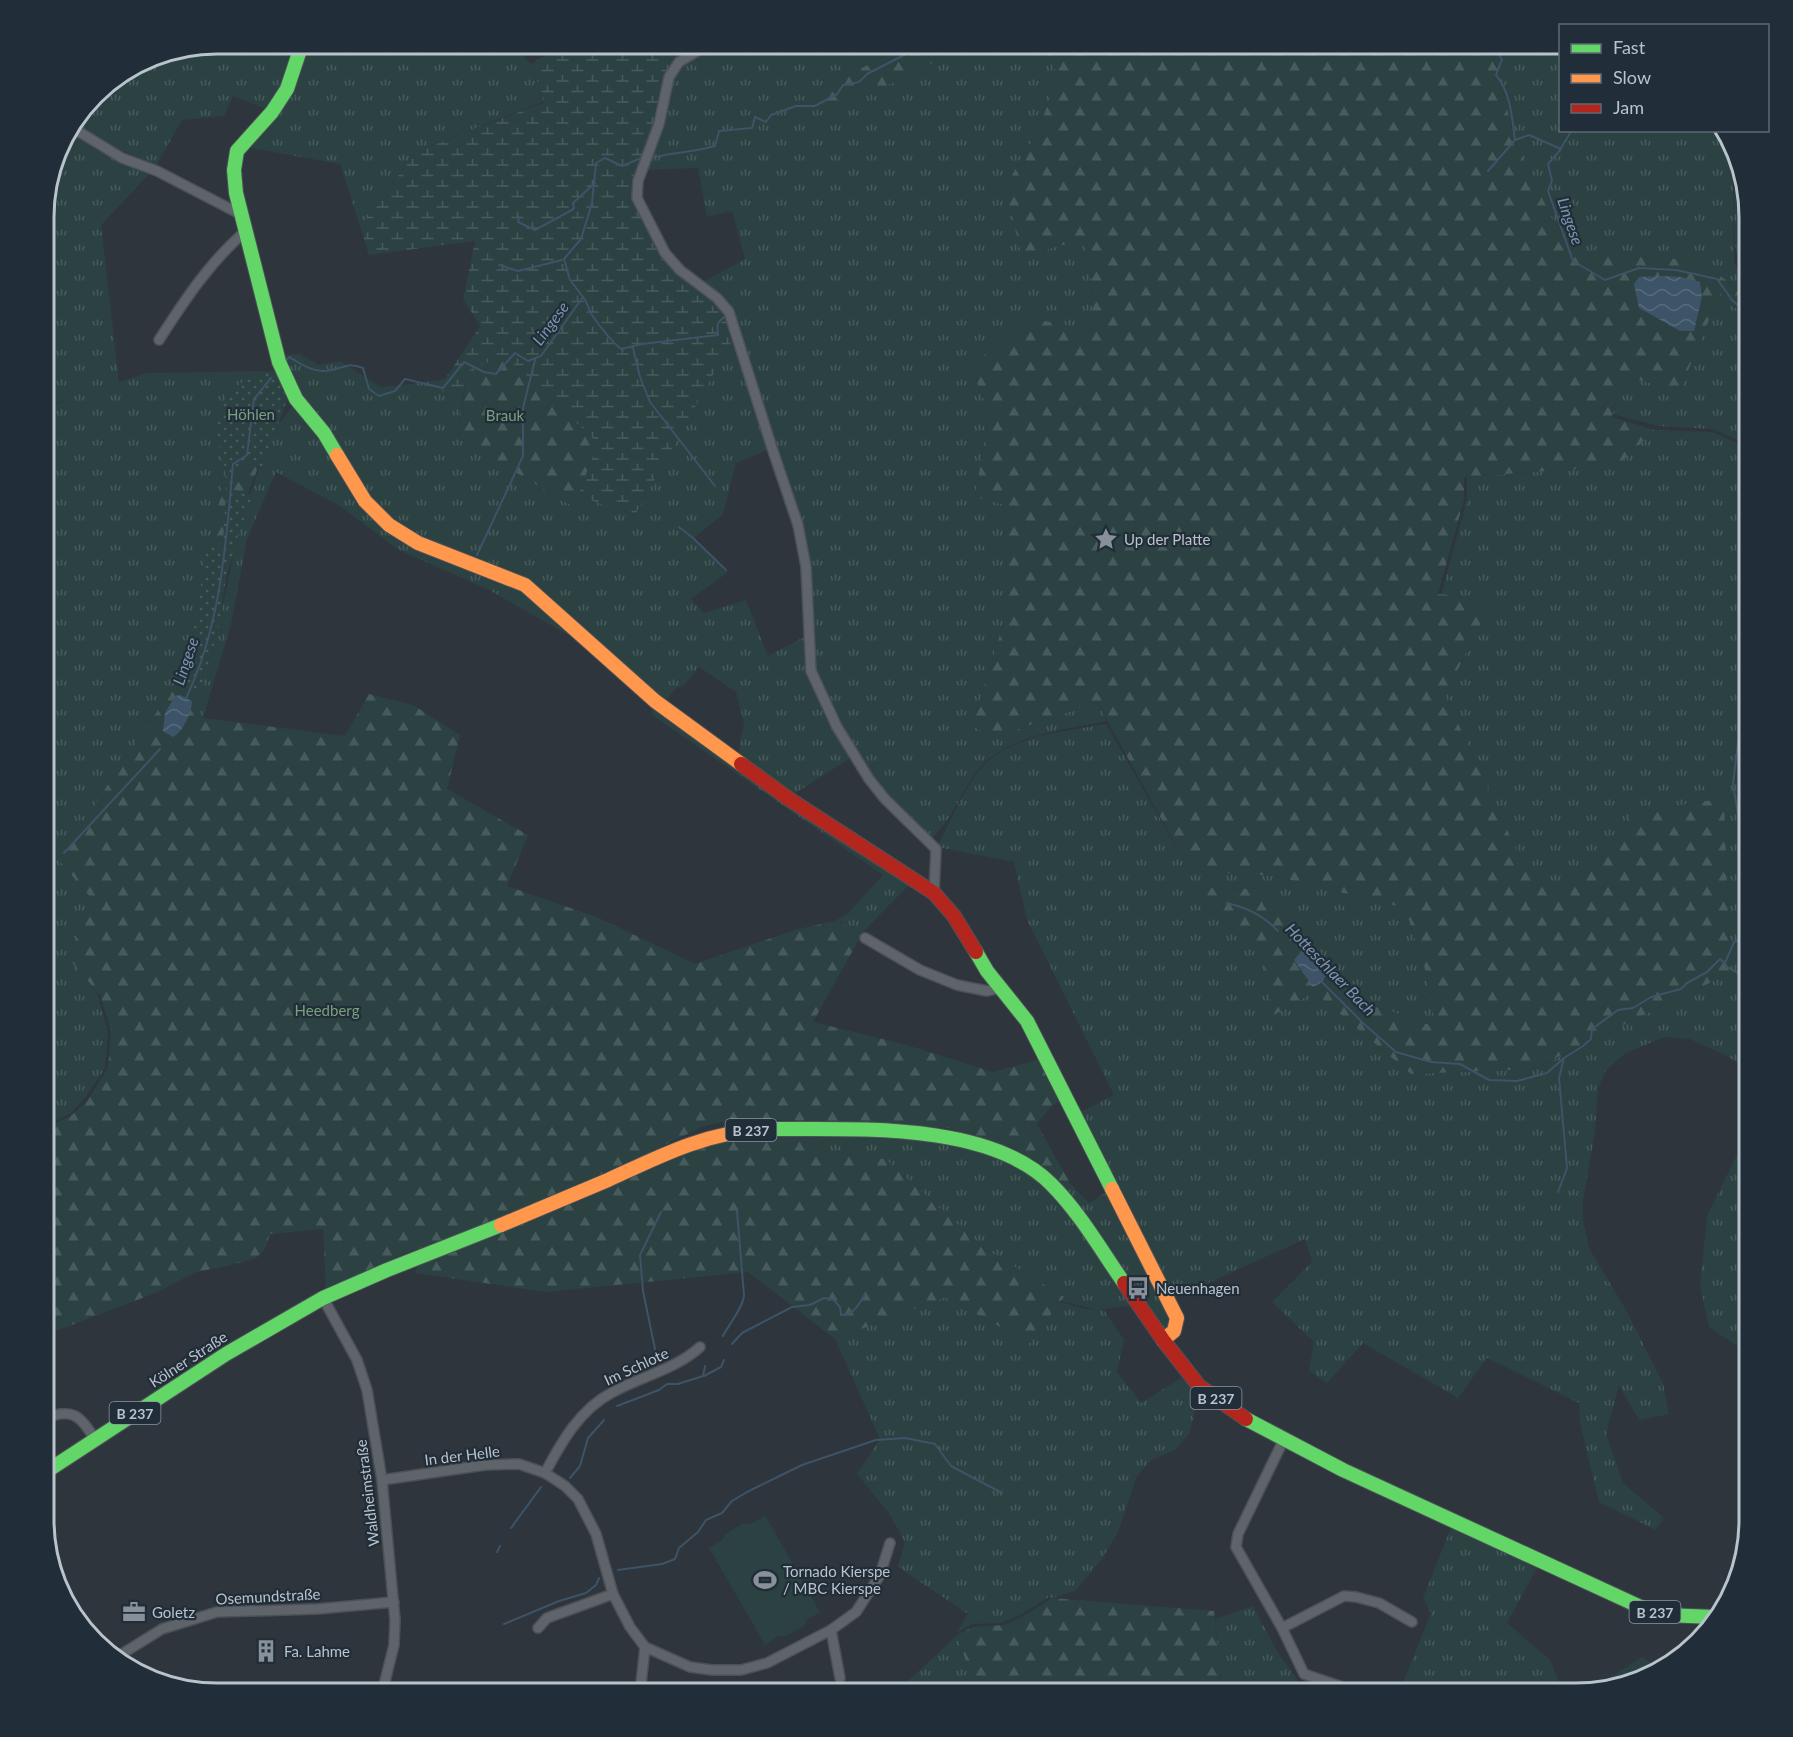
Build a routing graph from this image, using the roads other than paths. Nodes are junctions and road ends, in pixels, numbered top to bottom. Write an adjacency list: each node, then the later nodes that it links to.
1 (299, 54): 4 (main road)
2 (692, 54): 7 (street)
3 (78, 132): 4 (street)
4 (242, 215): 5 (main road)
5 (247, 231): 6 (street); 7 (main road)
6 (159, 340)
7 (934, 893): 9 (main road)
8 (865, 938): 9 (street)
9 (1001, 988): 11 (main road)
10 (323, 1298): 11 (main road, B 237); 15 (main road, Kölner Straße / B 237); 18 (street, Waldheimstraße)
11 (1164, 1340): 14 (main road, B 237)
12 (700, 1347): 17 (street, Im Schlote)
13 (54, 1414): 15 (street)
14 (1284, 1439): 22 (main road, B 237); 25 (street)
15 (95, 1440): 16 (main road, Kölner Straße / B 237)
16 (54, 1467)
17 (545, 1473): 18 (street, In der Helle); 20 (street, In der Helle)
18 (382, 1480): 21 (street, Waldheimstraße)
19 (890, 1543): 26 (street)
20 (613, 1594): 24 (street); 27 (street, In der Helle)
21 (394, 1602): 28 (street, Osemundstraße); 30 (street, Waldheimstraße)
22 (1707, 1617)
23 (1413, 1622): 25 (street)
24 (538, 1628)
25 (1281, 1628): 32 (street)
26 (831, 1630): 27 (street); 29 (street)
27 (645, 1647): 31 (street)
28 (123, 1653)
29 (840, 1678)
30 (385, 1683)
31 (641, 1683)
32 (1330, 1683)

